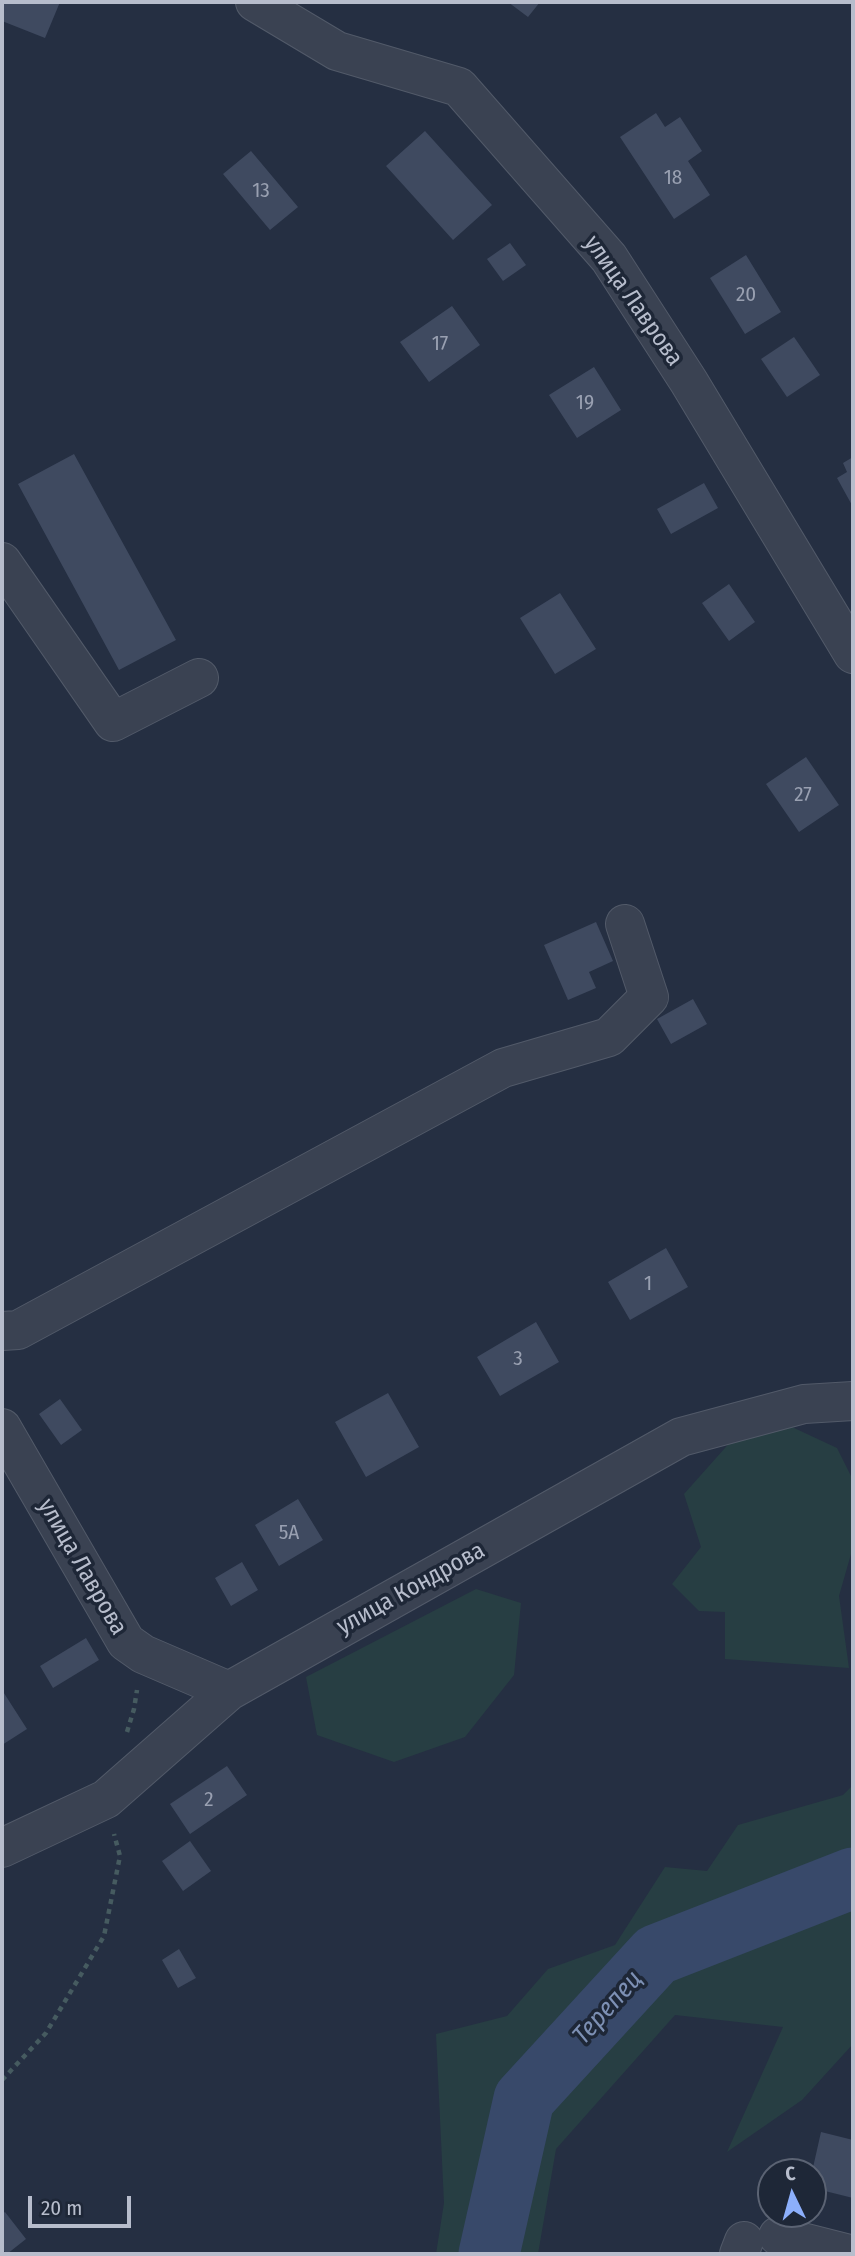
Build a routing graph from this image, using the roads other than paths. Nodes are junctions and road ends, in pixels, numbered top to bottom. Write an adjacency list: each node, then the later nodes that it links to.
1 (256, 2): 3 (street, улица Лаврова)
2 (2, 562): 4 (street)
3 (853, 653)
4 (199, 678)
5 (625, 924): 6 (street)
6 (2, 1331)
7 (853, 1401): 9 (street, улица Кондрова)
8 (2, 1428): 9 (street, улица Лаврова)
9 (229, 1691): 10 (street, улица Кондрова)
10 (2, 1848)
11 (753, 2244): 12 (street)
12 (849, 2254)

